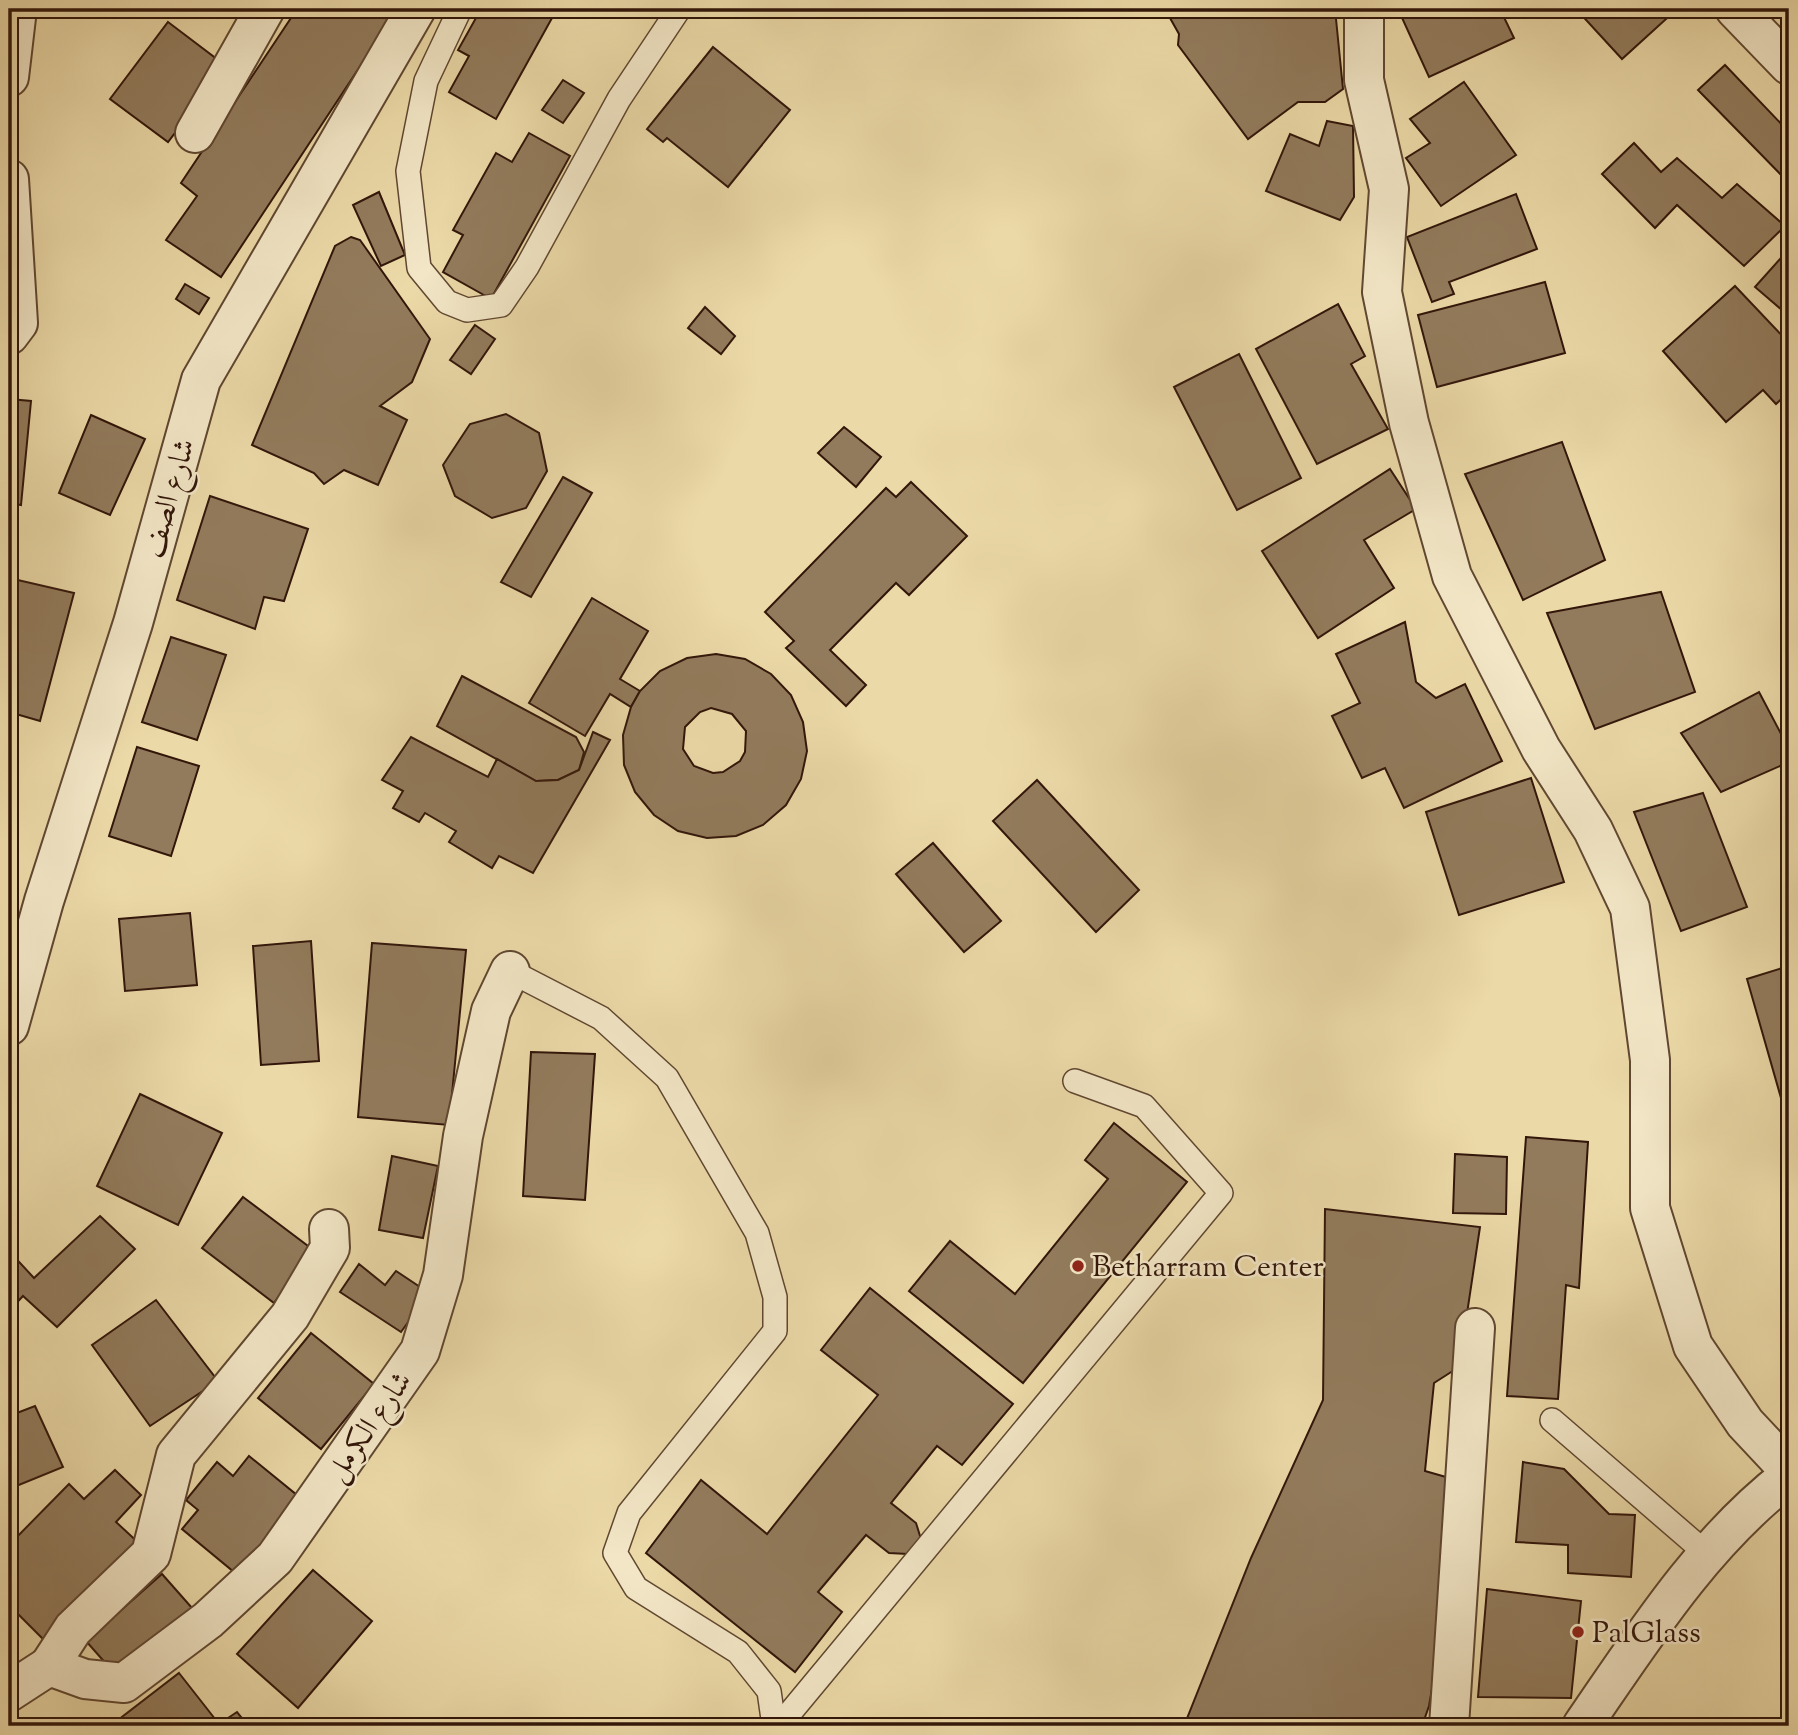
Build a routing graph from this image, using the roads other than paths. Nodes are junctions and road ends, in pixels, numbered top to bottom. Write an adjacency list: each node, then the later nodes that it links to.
1 (17, 9): 9 (street)
2 (265, 9): 10 (street)
3 (416, 9): 14 (street, شارع الصف)
4 (460, 9): 5 (lane)
5 (679, 9)
6 (1364, 9): 19 (street)
7 (1735, 9): 8 (street)
8 (1789, 65)
9 (9, 77)
10 (195, 133)
11 (9, 179): 12 (street)
12 (9, 335)
13 (510, 971): 22 (street, شارع الكرمل); 24 (lane)
14 (9, 1026)
15 (1075, 1081): 24 (lane)
16 (329, 1229): 22 (street)
17 (1475, 1328): 25 (street)
18 (1552, 1420): 21 (lane)
19 (1789, 1469)
20 (1789, 1476): 21 (street)
21 (1707, 1554): 26 (street)
22 (49, 1666): 23 (street)
23 (9, 1692)
24 (776, 1726)
25 (1449, 1726)
26 (1582, 1726)

